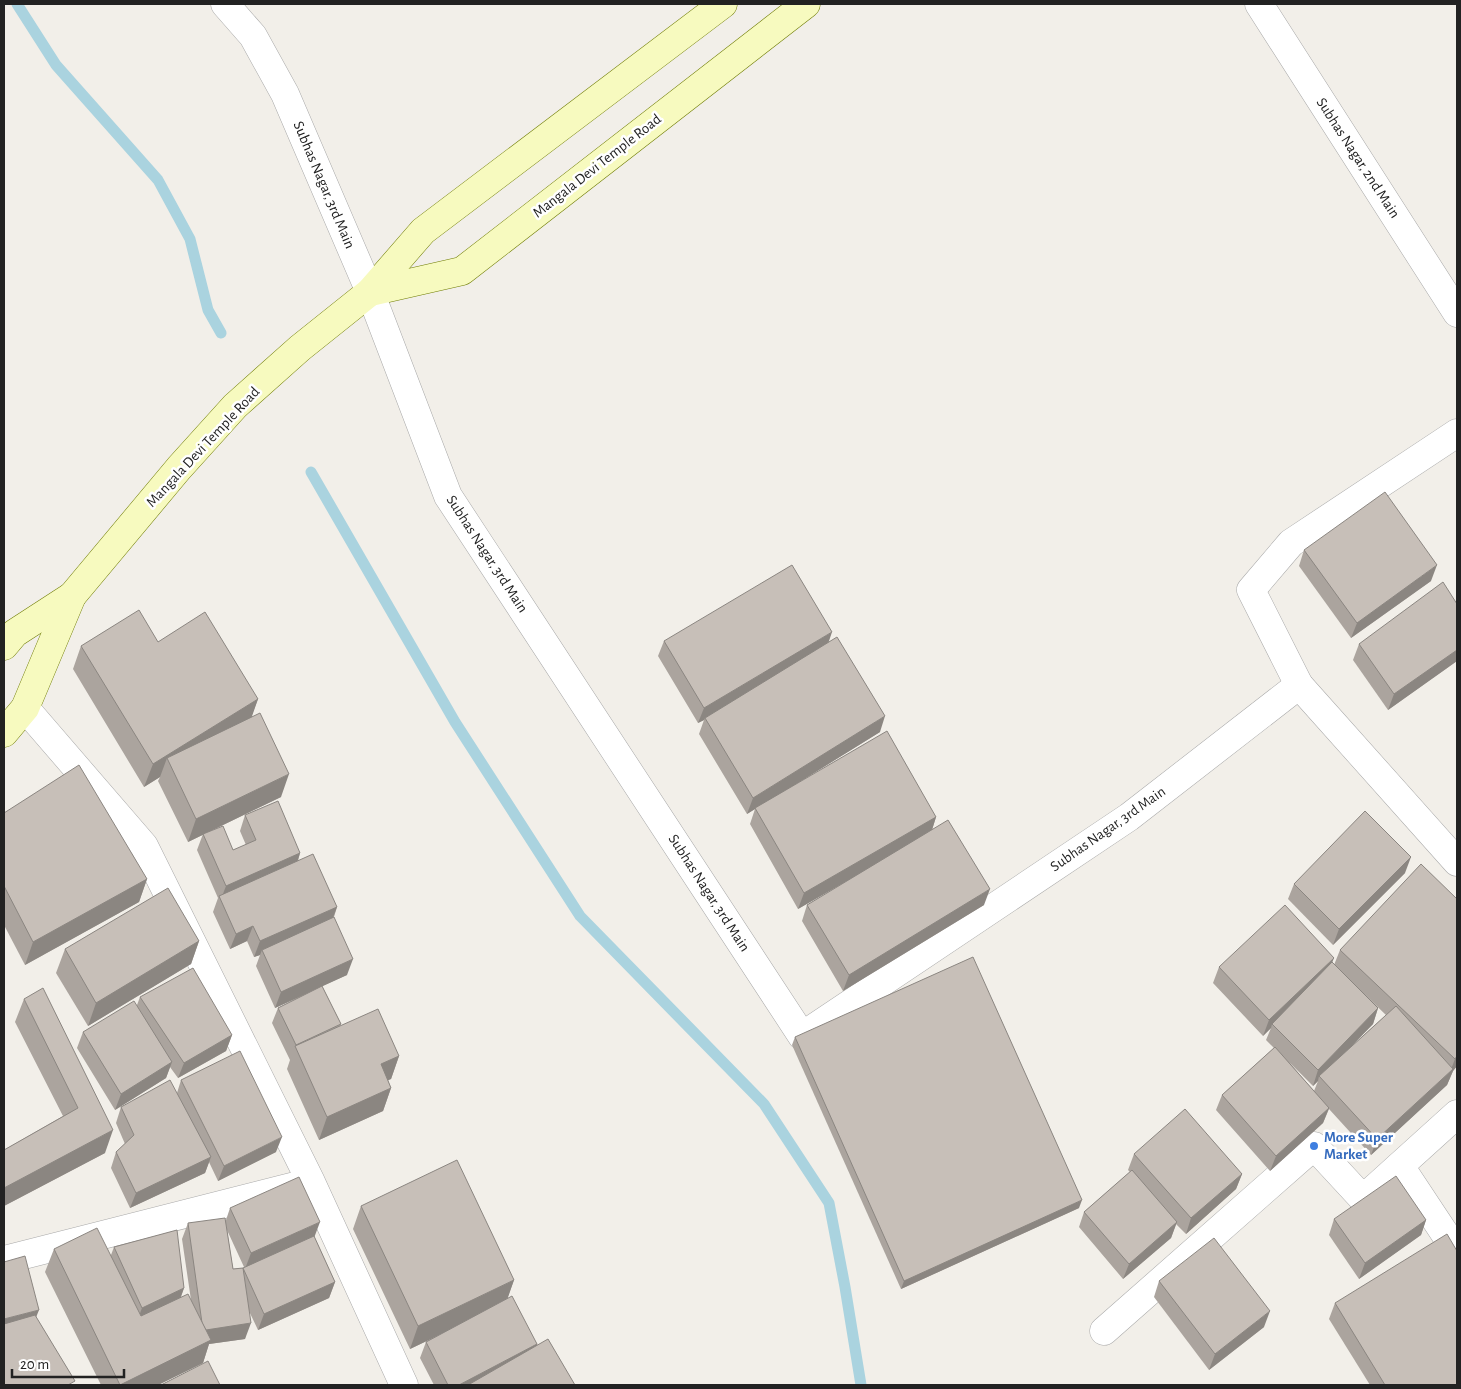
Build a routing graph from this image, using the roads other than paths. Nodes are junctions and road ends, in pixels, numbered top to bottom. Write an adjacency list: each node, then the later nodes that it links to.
1 (225, 4): 5 (street, Subhas Nagar, 3rd Main)
2 (723, 4): 5 (main road, Mangala Devi Temple Road)
3 (806, 4): 5 (main road, Mangala Devi Temple Road)
4 (1259, 4): 6 (street, Subhas Nagar, 2nd Main)
5 (370, 292): 8 (main road, Mangala Devi Temple Road); 10 (street, Subhas Nagar, 3rd Main)
6 (1457, 313)
7 (1457, 433): 10 (street)
8 (72, 596): 9 (main road, Mangala Devi Temple Road); 11 (main road, Mangala Devi Temple Road)
9 (4, 646)
10 (1299, 685): 13 (street)
11 (25, 708): 12 (main road, Mangala Devi Temple Road); 16 (street)
12 (4, 733)
13 (1457, 862)
14 (1457, 1114): 15 (street)
15 (1400, 1166): 17 (street); 19 (street)
16 (311, 1182): 18 (street); 20 (street)
17 (1457, 1252)
18 (4, 1260)
19 (1104, 1331)
20 (404, 1385)

